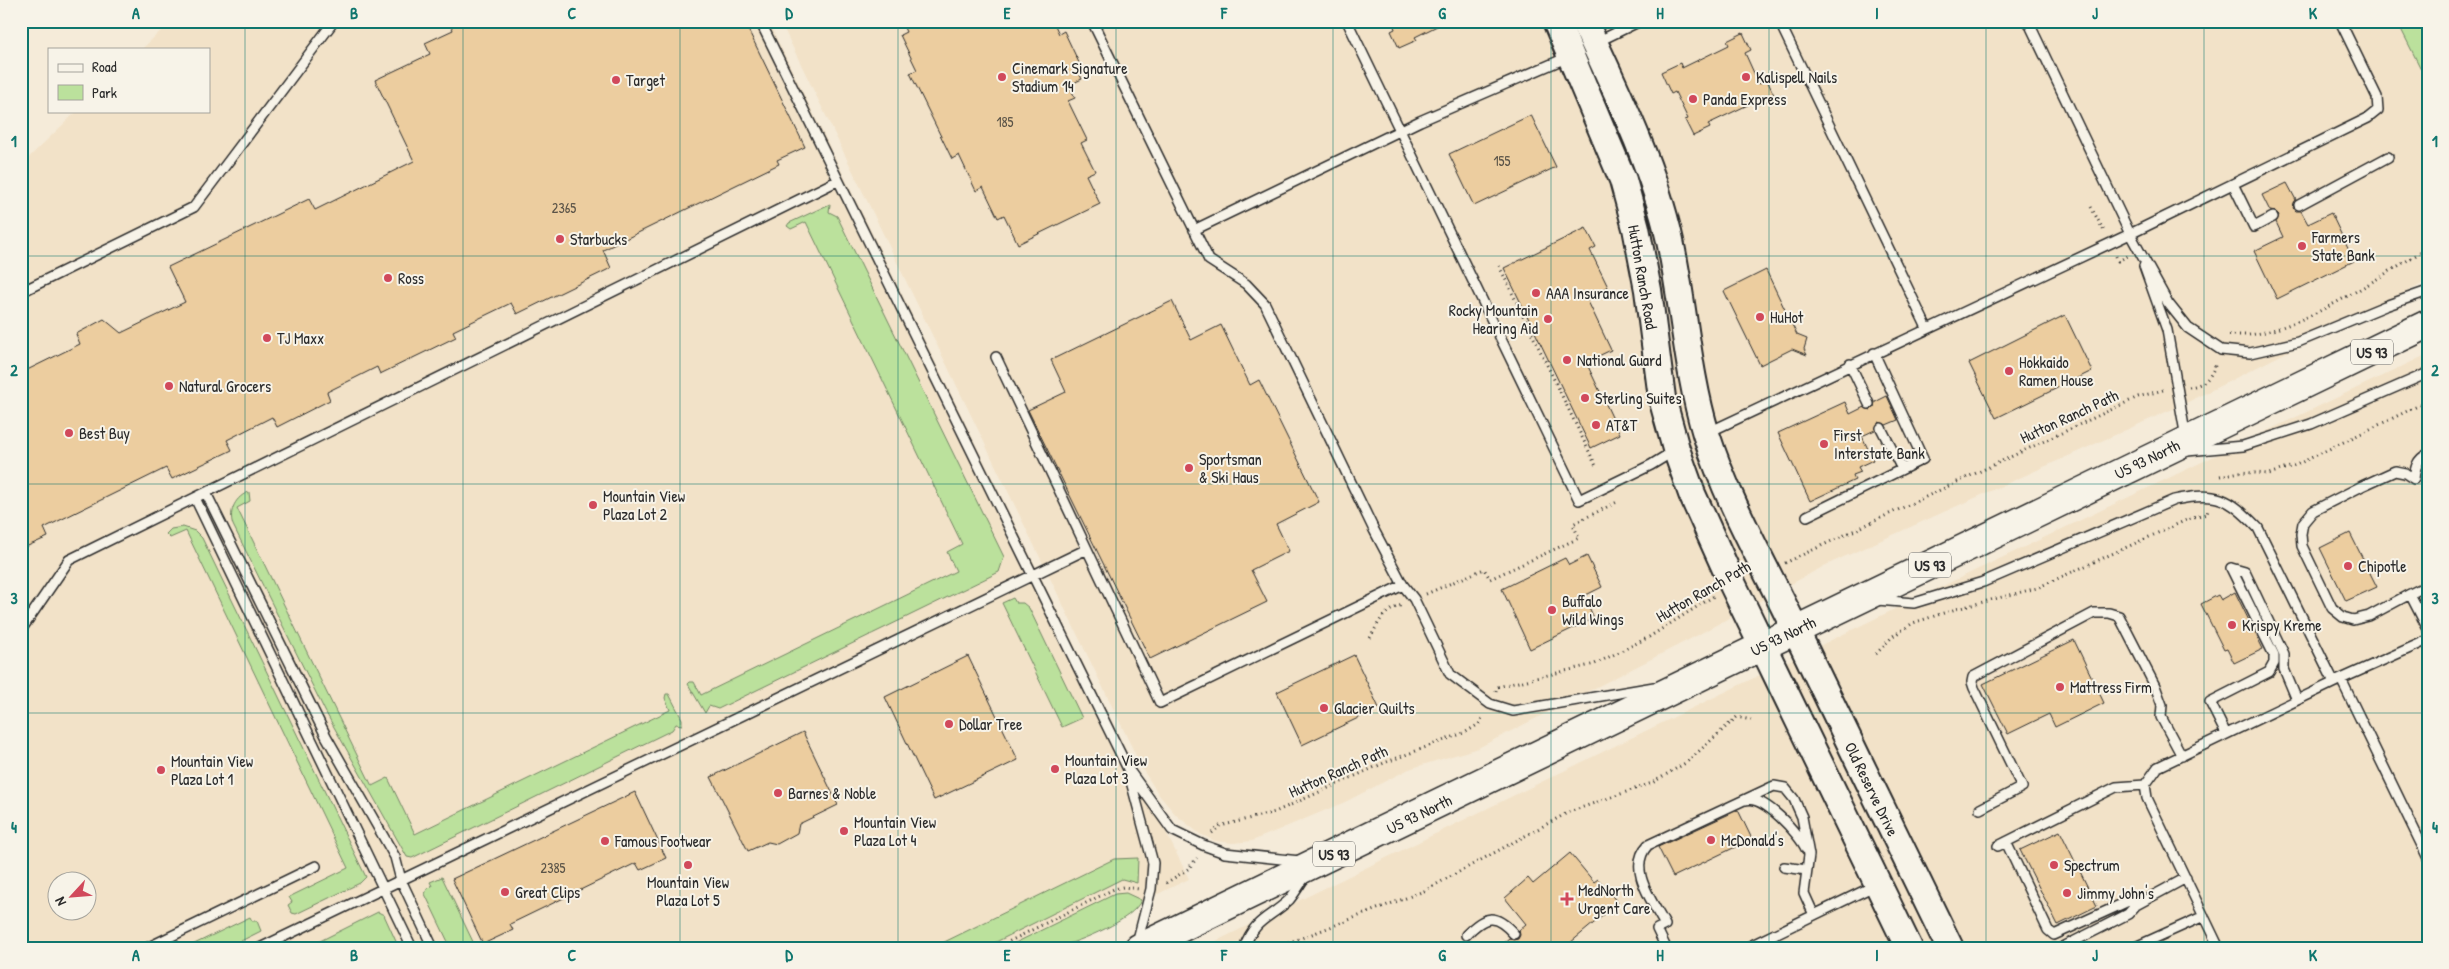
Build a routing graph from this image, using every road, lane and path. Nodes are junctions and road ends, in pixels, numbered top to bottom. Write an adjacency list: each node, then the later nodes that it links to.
1 (334, 21): 22 (lane)
2 (760, 21): 13 (lane)
3 (1092, 21): 17 (lane)
4 (1347, 21): 11 (lane)
5 (1556, 21): 10 (main road, Hutton Ranch Road)
6 (1640, 21): 10 (lane)
7 (1779, 21): 24 (lane)
8 (2028, 21): 18 (lane)
9 (2340, 21): 14 (lane)
10 (1582, 44): 11 (lane); 34 (main road, Hutton Ranch Road); 36 (main road, Hutton Ranch Road)
11 (1400, 131): 17 (lane); 36 (lane)
12 (2388, 157): 15 (lane)
13 (837, 180): 42 (lane); 49 (lane)
14 (2233, 184): 16 (lane); 18 (lane)
15 (2299, 205)
16 (2274, 217)
17 (1194, 230): 50 (lane)
18 (2130, 234): 24 (lane); 25 (lane); 30 (lane)
19 (2428, 248): 25 (path, Hutton Ranch Path)
20 (1499, 266): 39 (path)
21 (2428, 291): 25 (lane)
22 (21, 292)
23 (2428, 324): 35 (main road, US 93 North / US 93)
24 (1927, 328): 26 (lane)
25 (2221, 350): 30 (path, Hutton Ranch Path)
26 (1874, 353): 28 (lane); 40 (lane)
27 (996, 357): 47 (lane)
28 (1850, 364): 32 (lane); 34 (lane)
29 (2428, 373): 38 (lane)
30 (2178, 389): 35 (lane); 48 (path, Hutton Ranch Path)
31 (2428, 402): 41 (path)
32 (1870, 404)
33 (1881, 428): 40 (lane)
34 (1706, 433): 48 (main road, Hutton Ranch Road)
35 (2186, 439): 38 (main road, US 93 North / US 93)
36 (1676, 449): 51 (main road, Hutton Ranch Road)
37 (2428, 454): 53 (lane)
38 (2157, 455): 54 (main road, US 93 North / US 93)
39 (1597, 468)
40 (1902, 469): 46 (lane)
41 (2220, 476)
42 (206, 493): 43 (lane); 82 (lane)
43 (195, 498): 57 (lane); 84 (lane)
44 (1619, 501): 55 (path)
45 (2210, 504): 62 (path)
46 (1807, 516)
47 (1085, 550): 49 (lane); 50 (lane)
48 (1765, 570): 58 (main road, Hutton Ranch Road)
49 (1034, 575): 70 (lane); 82 (lane)
50 (1403, 585): 55 (lane)
51 (1733, 585): 61 (main road, Hutton Ranch Road); 66 (path, Hutton Ranch Path)
52 (2428, 585): 53 (lane)
53 (2410, 594): 56 (lane)
54 (1861, 598): 58 (main road, US 93 North / US 93); 64 (lane)
55 (1414, 599): 59 (path); 66 (lane)
56 (2428, 629)
57 (21, 630)
58 (1796, 631): 61 (main road, US 93 North / US 93); 102 (main road, Old Reserve Drive)
59 (1370, 638)
60 (2428, 640): 64 (lane)
61 (1764, 646): 63 (main road, US 93 North / US 93); 83 (main road)
62 (1876, 654)
63 (1696, 680): 66 (lane); 77 (main road, US 93 North / US 93)
64 (2338, 680): 65 (lane); 76 (lane)
65 (2297, 700): 68 (lane); 68 (lane)
66 (1490, 704): 74 (path, Hutton Ranch Path)
67 (1751, 720): 98 (path)
68 (2226, 734): 69 (lane)
69 (2182, 756): 71 (lane); 73 (lane)
70 (1128, 769): 74 (lane); 85 (lane)
71 (2145, 785): 81 (lane); 86 (lane)
72 (1736, 802): 75 (lane); 75 (lane); 99 (lane)
73 (1980, 809)
74 (1203, 845): 77 (lane); 85 (path, Hutton Ranch Path)
75 (1809, 855): 80 (lane)
76 (2428, 858)
77 (1316, 862): 96 (main road, US 93 North / US 93); 97 (lane)
78 (316, 866): 91 (lane)
79 (1784, 867): 80 (lane)
80 (1807, 870): 87 (lane)
81 (2186, 878): 88 (lane); 103 (lane)
82 (401, 880): 84 (lane); 94 (lane)
83 (1878, 884): 87 (lane); 101 (main road)
84 (384, 888): 92 (lane); 93 (lane)
85 (1151, 888): 95 (path, Hutton Ranch Path); 96 (lane)
86 (2133, 899)
87 (1814, 915): 100 (lane)
88 (2204, 916): 104 (lane); 105 (lane)
89 (1514, 934): 90 (lane)
90 (1466, 935)
91 (147, 948)
92 (260, 948)
93 (412, 948)
94 (433, 948)
95 (996, 948)
96 (1138, 948)
97 (1244, 948)
98 (1269, 948)
99 (1666, 948)
100 (1746, 948)
101 (1909, 948)
102 (1950, 948)
103 (2061, 948)
104 (2133, 948)
105 (2219, 948)

